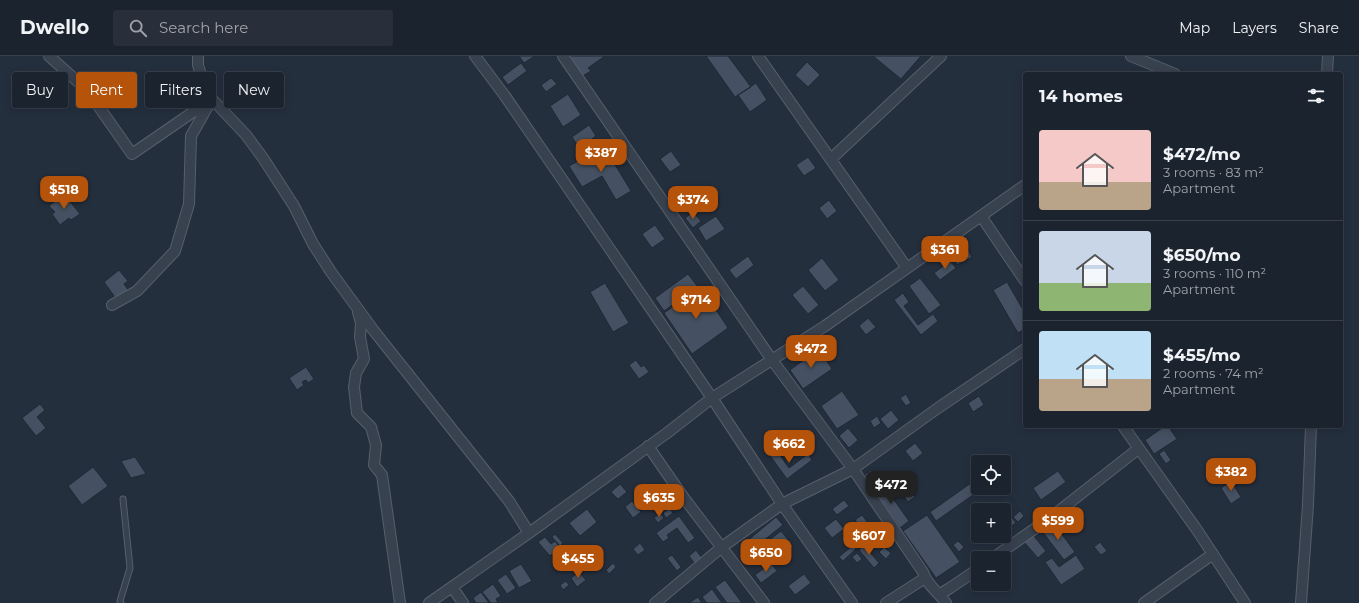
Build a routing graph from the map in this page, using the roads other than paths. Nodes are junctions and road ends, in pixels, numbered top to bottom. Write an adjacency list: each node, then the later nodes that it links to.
1 (49, 56): 13 (street)
2 (198, 56): 9 (street)
3 (475, 56): 24 (street)
4 (563, 56): 23 (street)
5 (758, 56): 15 (street)
6 (941, 56): 15 (street)
7 (1131, 56): 10 (street)
8 (1328, 56): 11 (street)
9 (200, 72)
10 (1170, 72)
11 (1327, 72)
12 (216, 102): 21 (street)
13 (198, 108)
14 (206, 108): 20 (street)
15 (831, 159): 18 (street)
16 (1023, 186): 17 (street)
17 (981, 216): 18 (street); 19 (street)
18 (907, 268): 23 (street)
19 (1023, 278)
20 (112, 305)
21 (357, 308): 32 (street); 41 (street)
22 (1023, 350): 29 (street)
23 (772, 360): 24 (street); 29 (street)
24 (712, 398): 27 (street); 31 (street)
25 (1124, 428): 28 (street)
26 (1311, 428): 51 (street)
27 (648, 446): 32 (street); 33 (street)
28 (1138, 449): 34 (street); 35 (street)
29 (853, 469): 31 (street); 37 (street)
30 (123, 499): 40 (lane)
31 (782, 504): 33 (street); 46 (street)
32 (529, 533): 38 (street)
33 (722, 547): 44 (street); 45 (street)
34 (1003, 551)
35 (1213, 554): 49 (street); 50 (street)
36 (971, 574): 39 (street)
37 (925, 578): 39 (street); 47 (street)
38 (452, 587): 42 (street); 43 (street)
39 (940, 594): 48 (street)
40 (121, 603)
41 (400, 603)
42 (429, 603)
43 (463, 603)
44 (655, 603)
45 (764, 603)
46 (852, 603)
47 (886, 603)
48 (946, 603)
49 (1144, 603)
50 (1245, 603)
51 (1301, 603)

